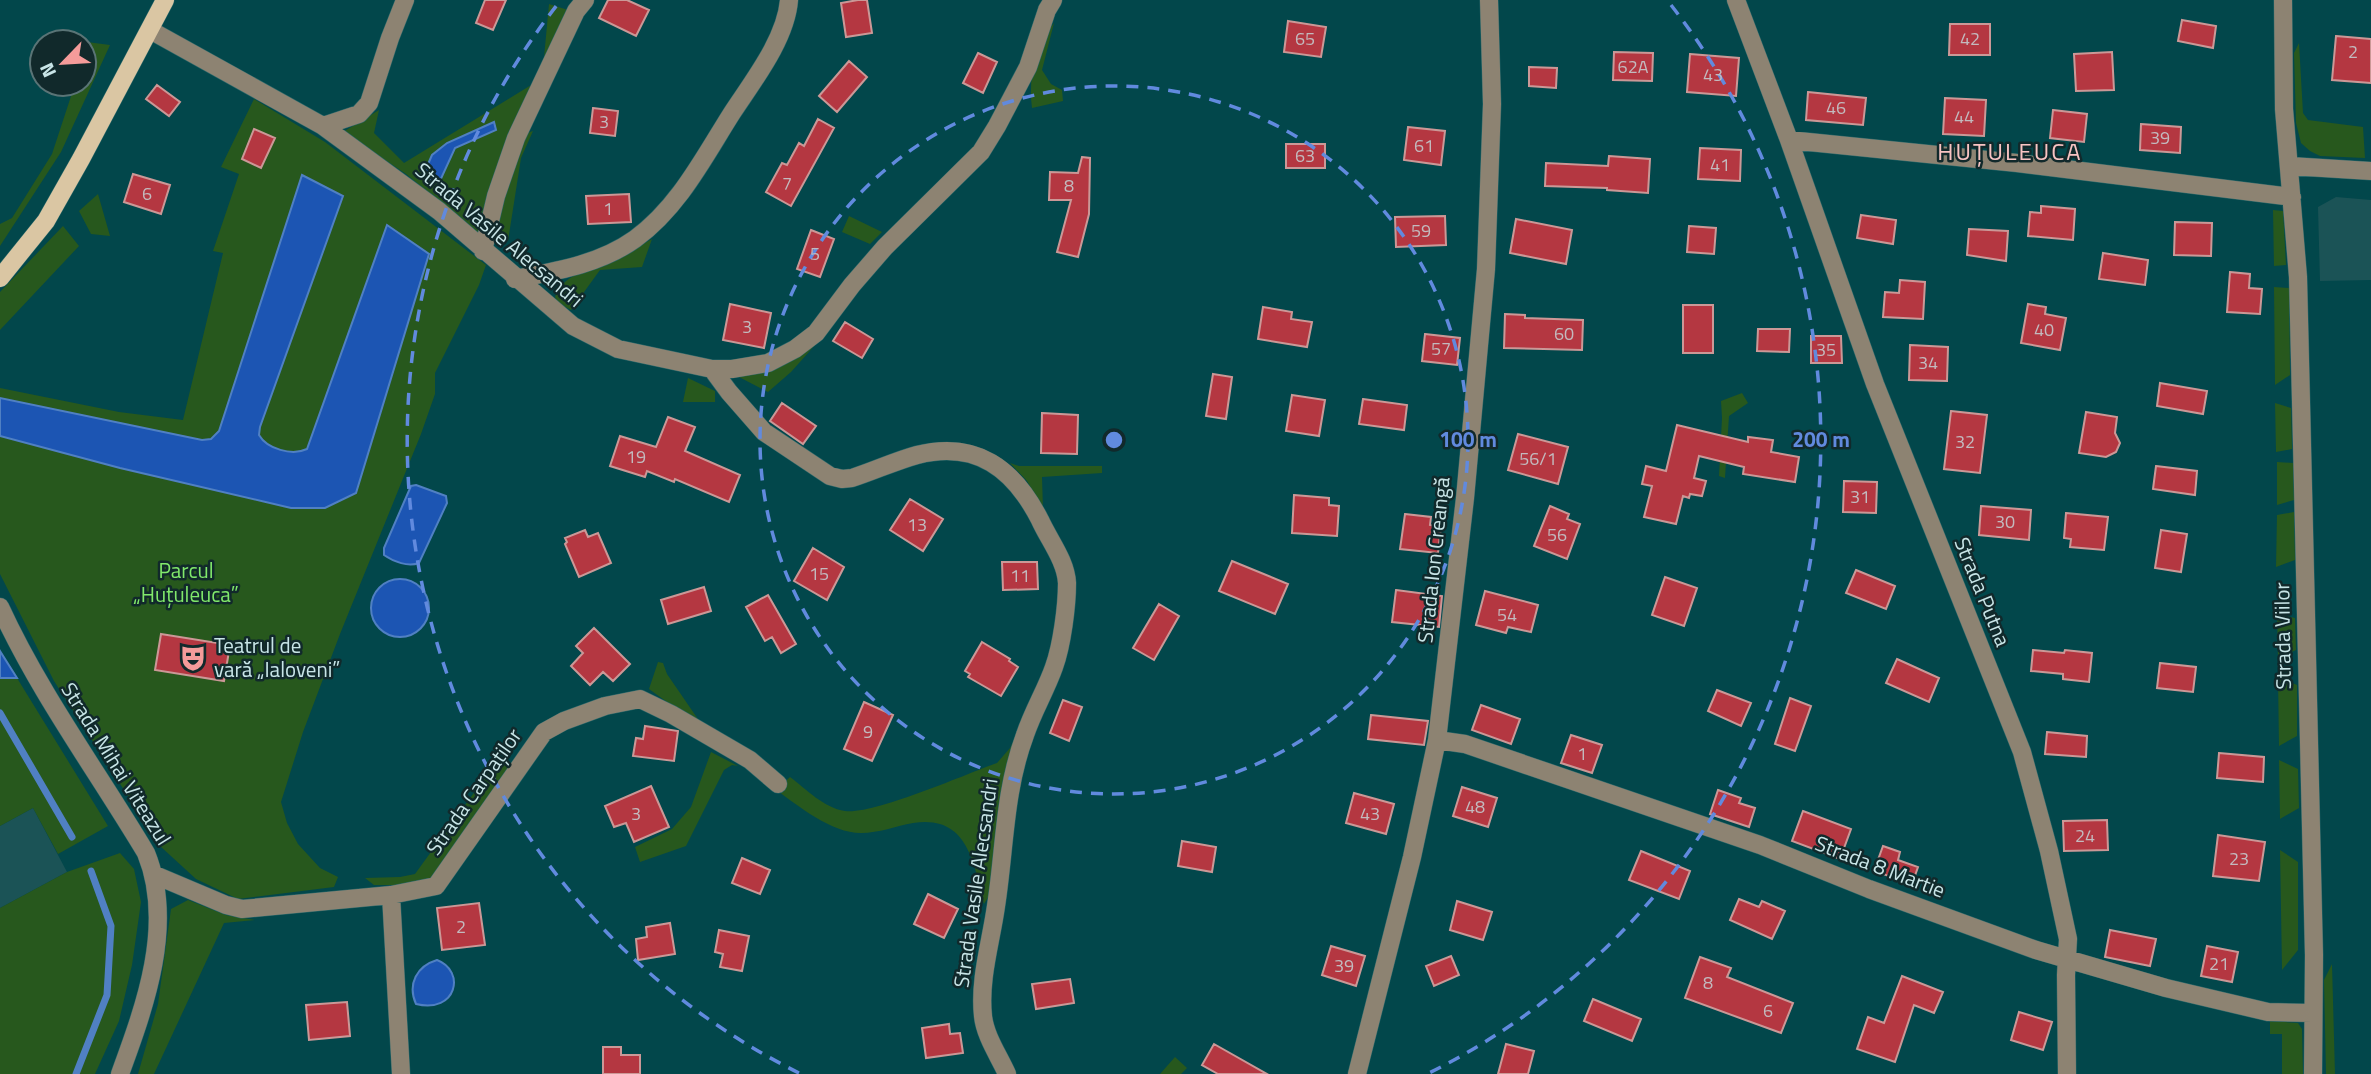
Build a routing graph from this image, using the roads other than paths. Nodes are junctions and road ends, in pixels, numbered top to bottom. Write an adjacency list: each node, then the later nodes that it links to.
1 (165, 0): 9 (main road)
2 (405, 0): 10 (street)
3 (585, 0): 15 (street)
4 (789, 0): 17 (street)
5 (1053, 0): 18 (street)
6 (1489, 0): 20 (street, Strada Ion Creangă)
7 (1736, 0): 11 (street, Strada Putna)
8 (2283, 0): 12 (street, Strada Viilor)
9 (150, 30): 10 (street, Strada Vasile Alecsandri); 16 (main road)
10 (323, 126): 15 (street, Strada Vasile Alecsandri)
11 (1789, 140): 14 (street); 24 (street, Strada Putna)
12 (2290, 166): 13 (street); 14 (street, Strada Viilor)
13 (2371, 171)
14 (2292, 197): 25 (street, Strada Viilor)
15 (483, 251): 17 (street, Strada Vasile Alecsandri)
16 (0, 278)
17 (515, 279): 18 (street, Strada Vasile Alecsandri)
18 (712, 369): 28 (street, Strada Vasile Alecsandri)
19 (0, 607): 22 (street, Strada Mihai Viteazul)
20 (1437, 740): 24 (street, Strada 8 Martie); 29 (street, Strada Ion Creangă)
21 (778, 784): 23 (street, Strada Carpaților)
22 (155, 875): 23 (street, Strada Carpaților); 26 (street, Strada Mihai Viteazul)
23 (391, 895): 27 (street)
24 (2068, 959): 25 (street, Strada 8 Martie); 30 (street, Strada Putna)
25 (2312, 1013): 31 (street, Strada Viilor)
26 (120, 1074)
27 (401, 1074)
28 (1007, 1074)
29 (1357, 1074)
30 (2067, 1074)
31 (2313, 1074)

